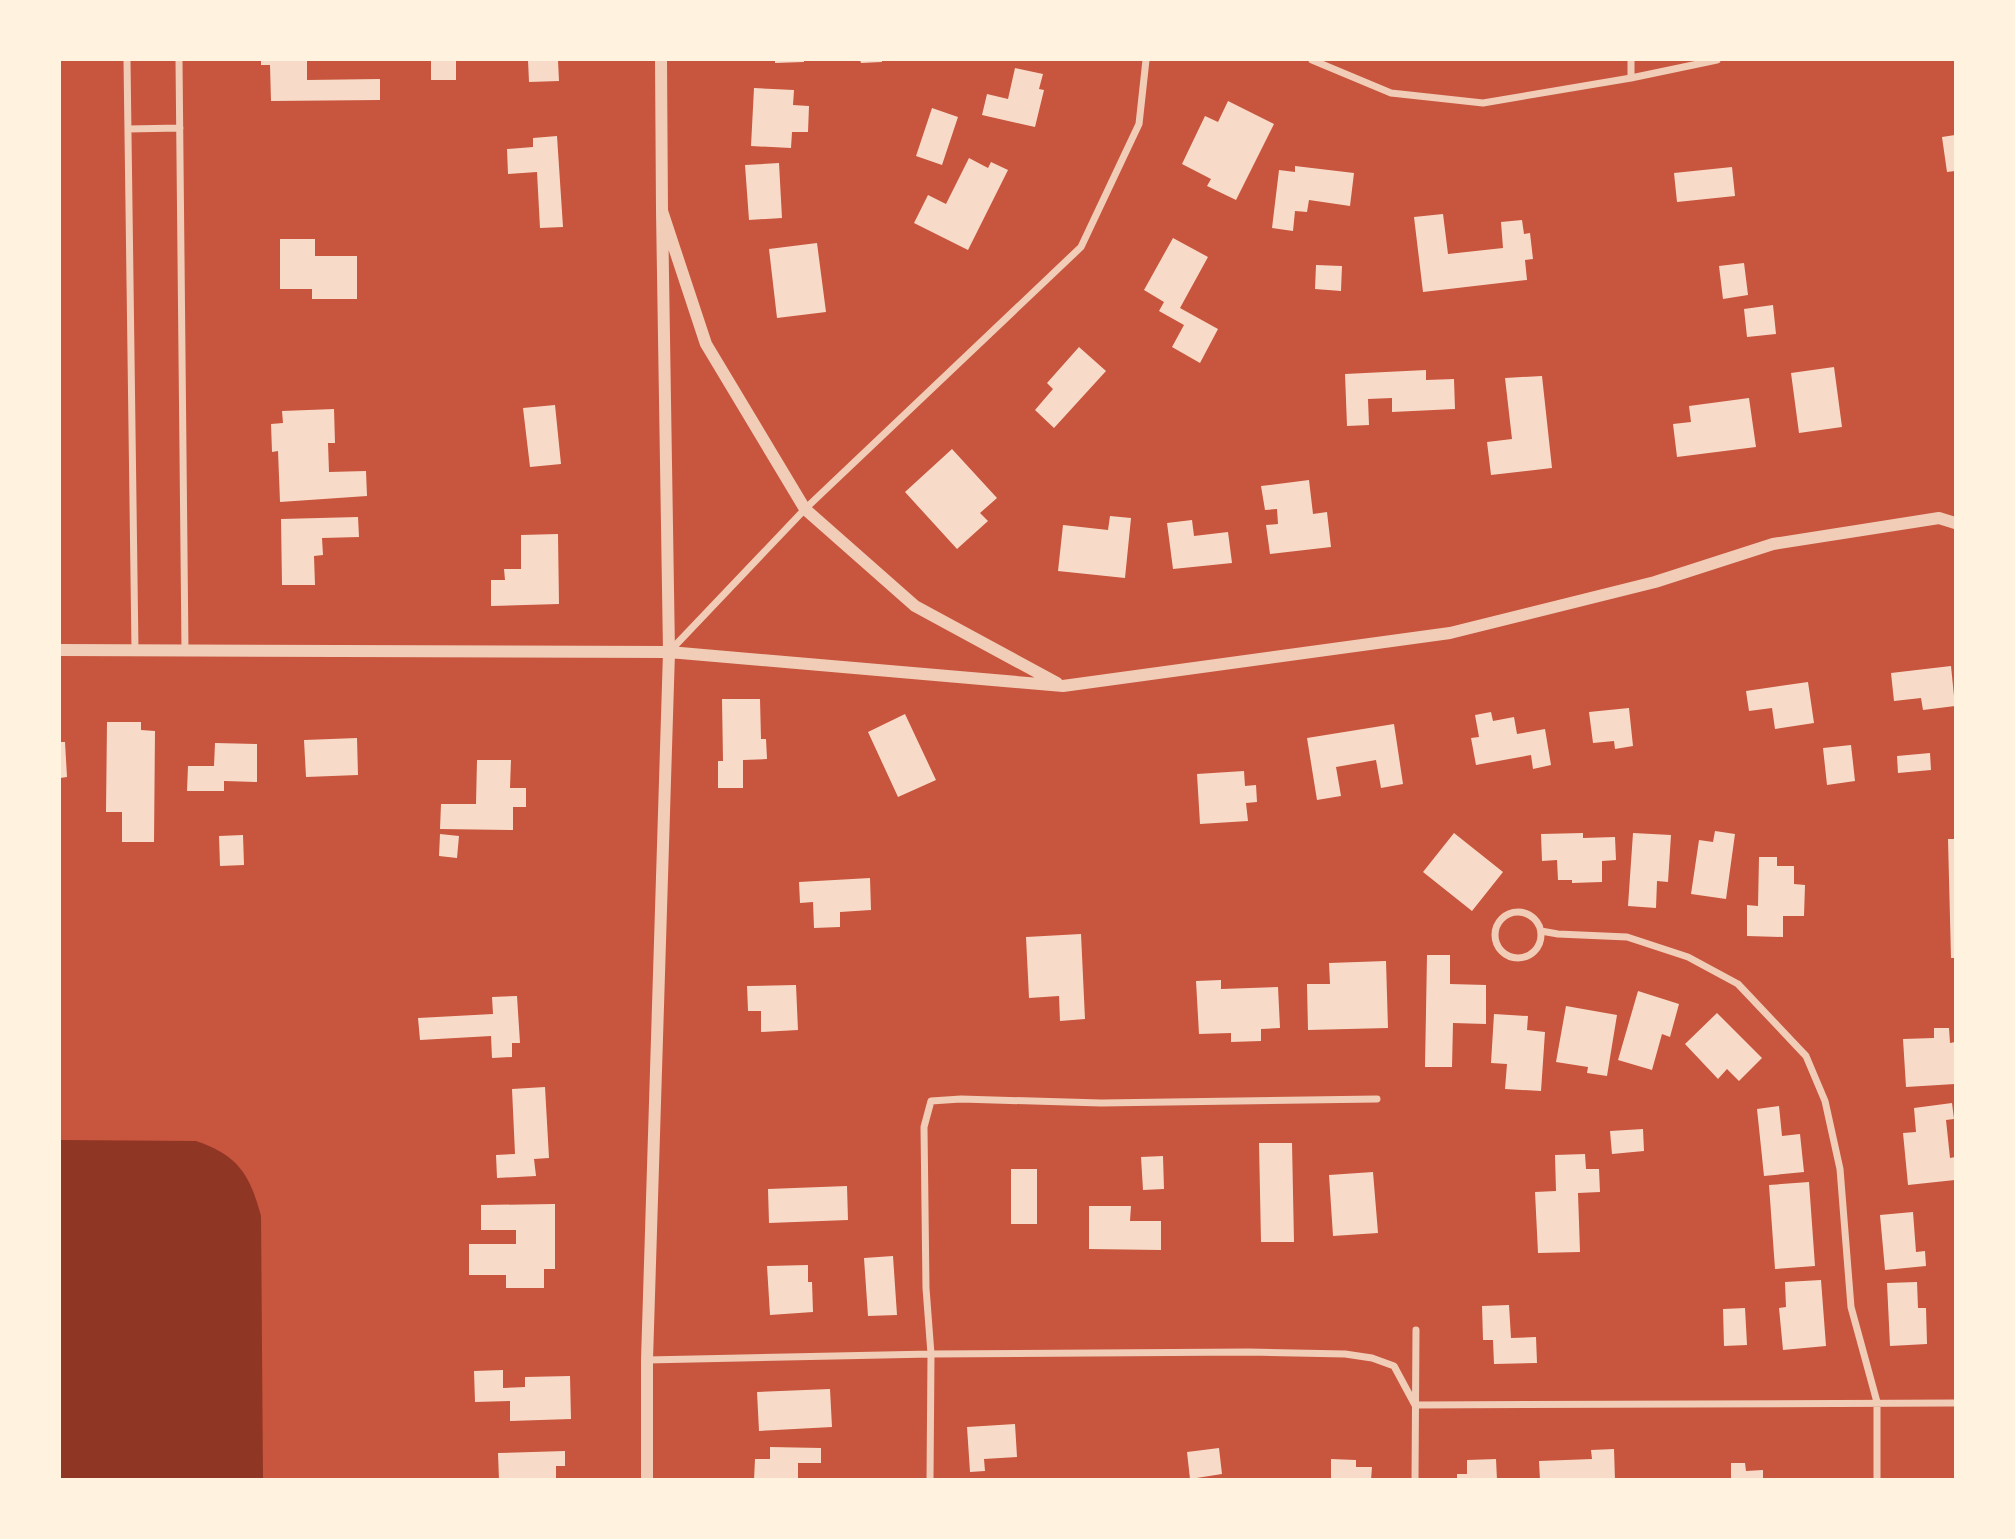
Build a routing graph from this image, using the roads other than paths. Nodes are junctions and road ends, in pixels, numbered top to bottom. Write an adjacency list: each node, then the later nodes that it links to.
1 (127, 60): 10 (street)
2 (179, 60): 9 (street)
3 (661, 60): 11 (street)
4 (1146, 60): 12 (street)
5 (1312, 60): 8 (street)
6 (1631, 60): 8 (street)
7 (1717, 60): 8 (street)
8 (1632, 78)
9 (180, 128): 10 (street); 16 (street)
10 (128, 129): 15 (street)
11 (662, 211): 12 (street); 17 (street)
12 (805, 509): 17 (street); 18 (street)
13 (1955, 523): 18 (street)
14 (60, 650): 15 (street)
15 (135, 650): 16 (street)
16 (186, 650): 17 (street)
17 (668, 652): 18 (street); 23 (street)
18 (1063, 686)
19 (1541, 931): 19 (street); 24 (street)
20 (1377, 1099): 22 (street)
21 (1416, 1330): 26 (street)
22 (932, 1353): 23 (street); 26 (street); 28 (street)
23 (647, 1360): 27 (street)
24 (1877, 1402): 25 (street); 26 (street); 30 (street)
25 (1955, 1403)
26 (1415, 1405): 29 (street)
27 (647, 1479)
28 (930, 1479)
29 (1415, 1479)
30 (1877, 1479)

